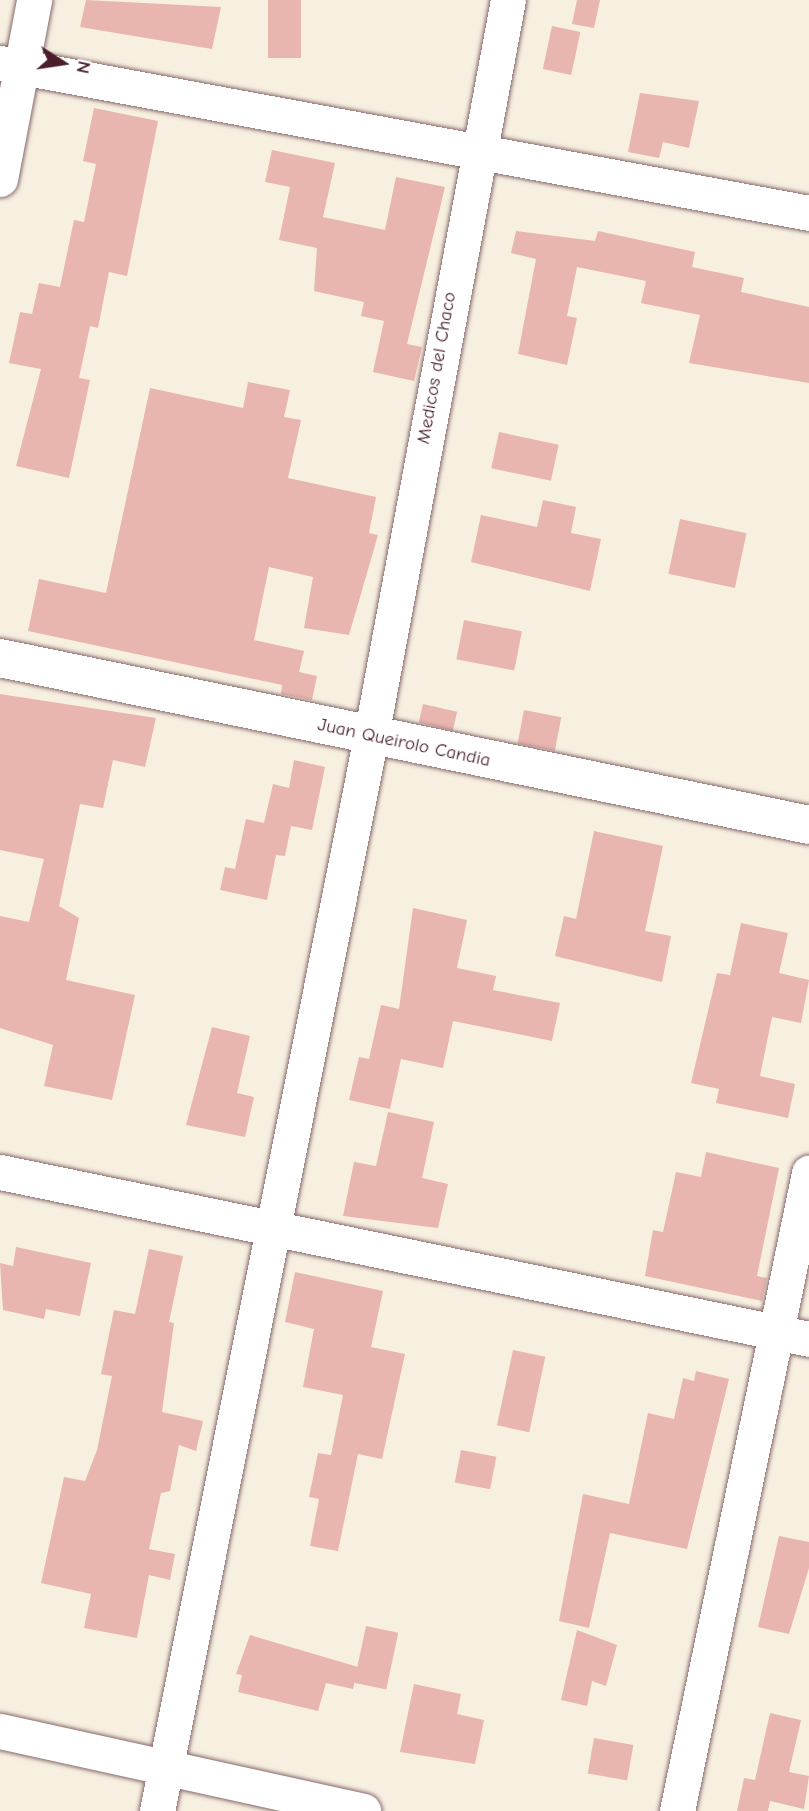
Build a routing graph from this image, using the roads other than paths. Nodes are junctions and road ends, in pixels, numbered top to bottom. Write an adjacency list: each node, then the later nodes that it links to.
1 (34, 0): 3 (street)
2 (508, 0): 4 (street, Medicos del Chaco)
3 (11, 65): 4 (street); 5 (street)
4 (476, 155): 6 (street); 8 (street, Medicos del Chaco)
5 (0, 180)
6 (809, 213)
7 (0, 658): 8 (street, Juan Queirolo Candia)
8 (371, 736): 9 (street, Juan Queirolo Candia); 12 (street, Medicos del Chaco)
9 (809, 825)
10 (0, 1172): 12 (street)
11 (809, 1173): 13 (street)
12 (269, 1229): 13 (street); 15 (street, Medicos del Chaco)
13 (792, 1336): 18 (street)
14 (0, 1731): 15 (street)
15 (165, 1766): 16 (street, Medicos del Chaco); 17 (street)
16 (157, 1811)
17 (363, 1811)
18 (677, 1811)

